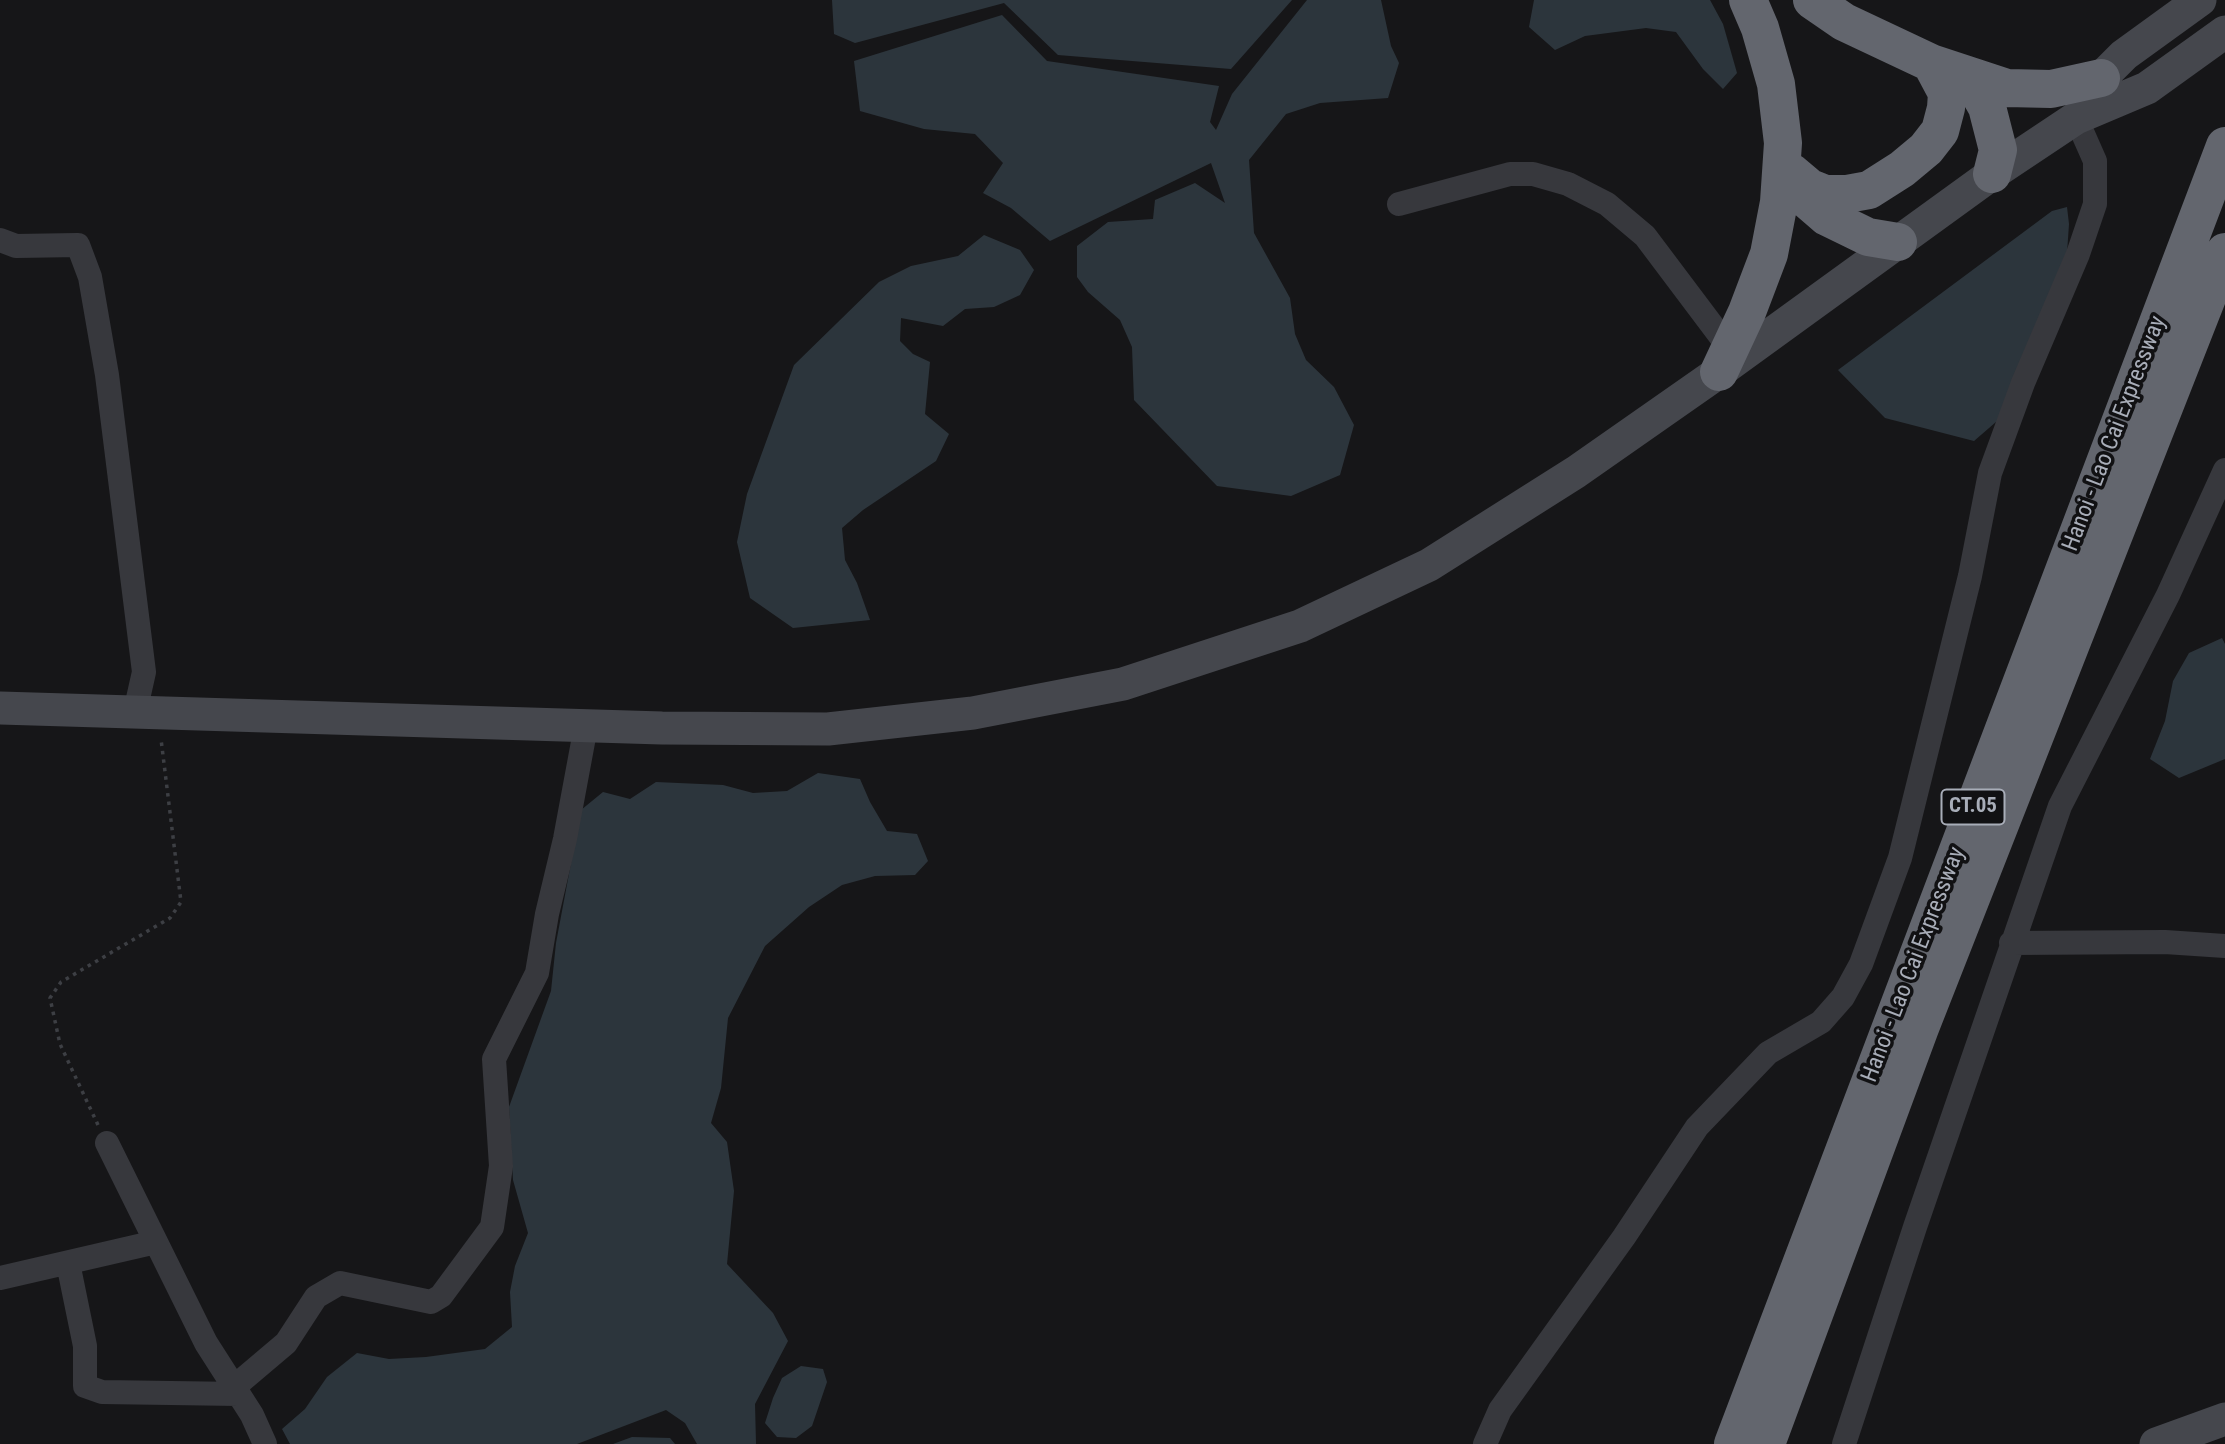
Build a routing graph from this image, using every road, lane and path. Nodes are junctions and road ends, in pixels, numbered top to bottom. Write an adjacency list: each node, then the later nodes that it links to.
1 (1748, 0): 8 (highway)
2 (1812, 0): 5 (highway)
3 (2200, 0): 6 (main road)
4 (2225, 32): 7 (main road)
5 (1945, 69): 6 (highway); 8 (highway); 10 (highway)
6 (2101, 78): 7 (main road)
7 (2076, 118): 10 (main road); 29 (street)
8 (1787, 158): 13 (highway); 15 (highway)
9 (2220, 159): 30 (highway, Hanoi - Lao Cai Expressway / CT.05)
10 (1992, 174): 13 (main road)
11 (1399, 204): 15 (street)
12 (0, 240): 18 (street)
13 (1898, 242): 15 (main road)
14 (2225, 252): 31 (highway, Hanoi - Lao Cai Expressway / CT.05)
15 (1724, 360): 19 (main road)
16 (2225, 470): 20 (street)
17 (0, 708): 18 (main road)
18 (146, 713): 19 (main road); 22 (path)
19 (586, 726): 26 (street)
20 (2011, 943): 21 (street); 32 (street)
21 (2225, 946)
22 (107, 1143): 23 (street)
23 (156, 1242): 24 (street); 26 (street)
24 (68, 1263): 25 (street); 26 (street)
25 (0, 1278)
26 (241, 1399): 28 (street)
27 (2225, 1419): 33 (main road)
28 (265, 1444)
29 (1485, 1444)
30 (1733, 1444)
31 (1766, 1444)
32 (1844, 1444)
33 (2156, 1444)

